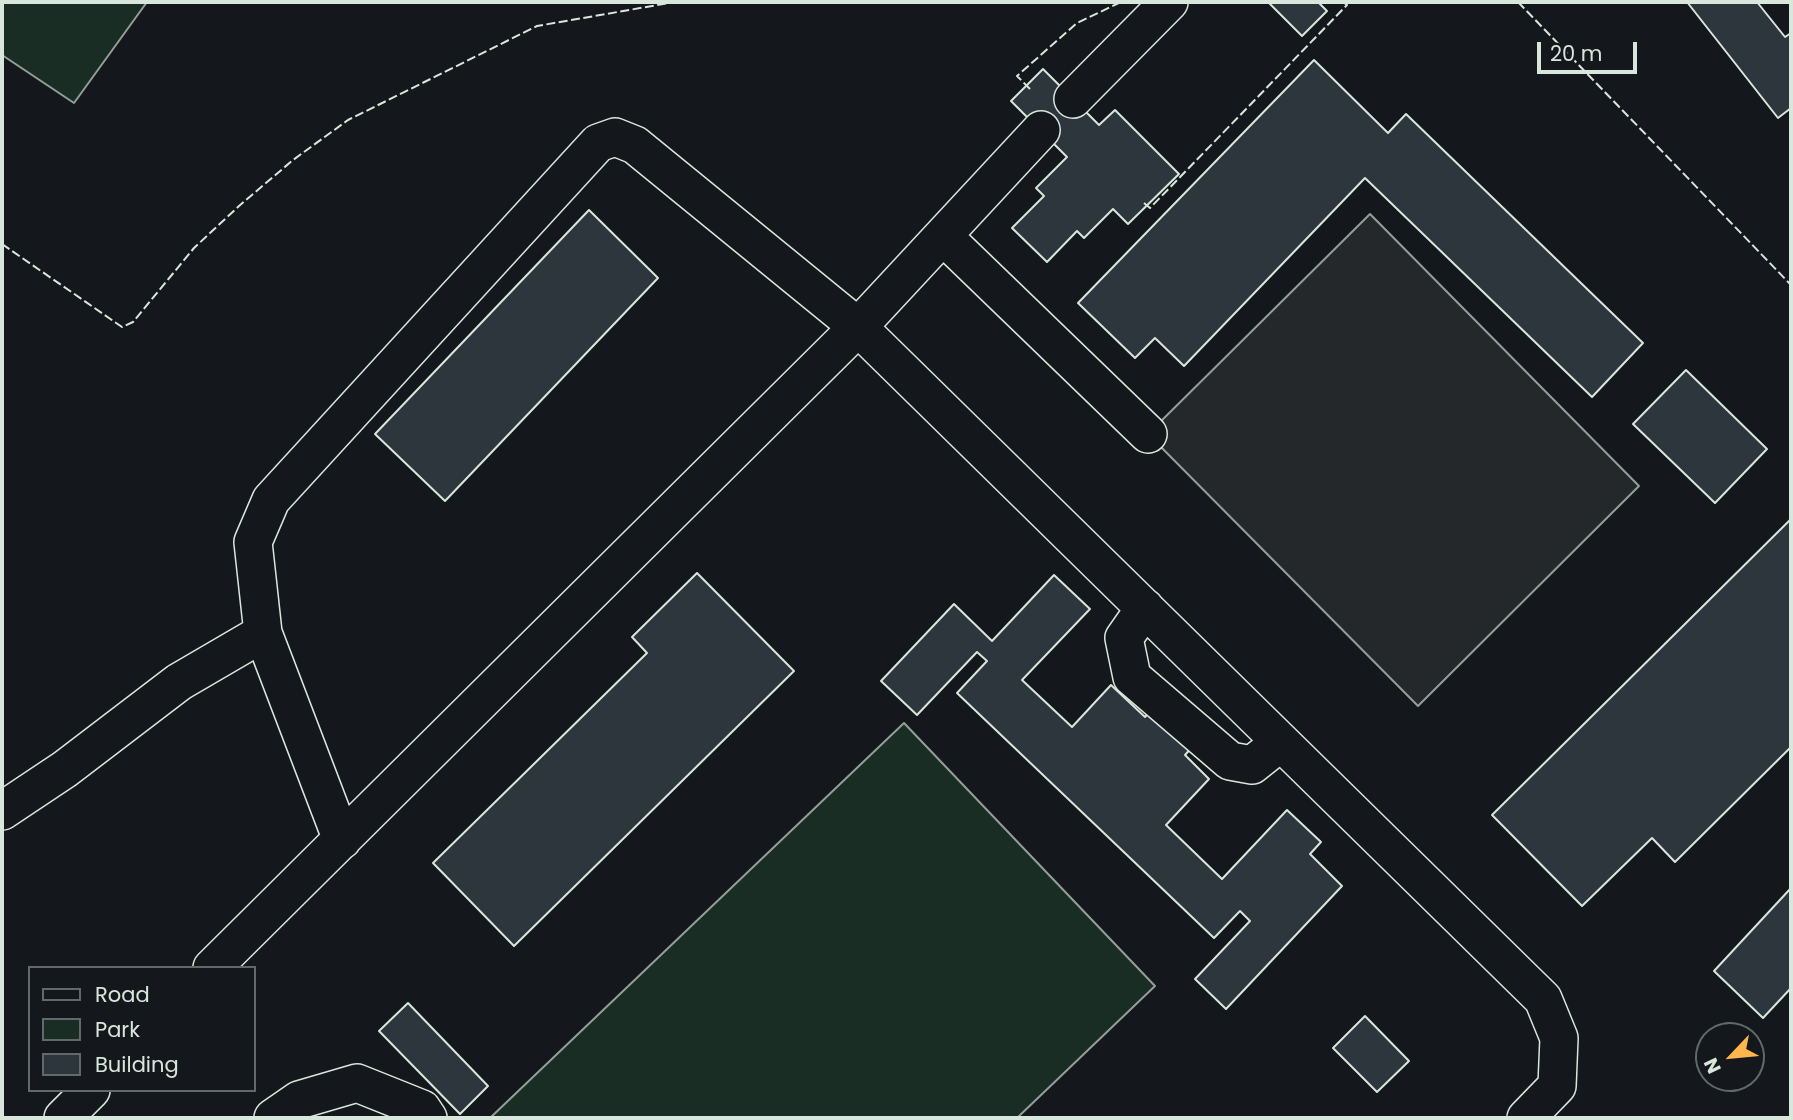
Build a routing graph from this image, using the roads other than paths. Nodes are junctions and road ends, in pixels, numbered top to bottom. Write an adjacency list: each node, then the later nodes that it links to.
1 (1170, 2): 2 (lane)
2 (1073, 99)
3 (1041, 130): 4 (lane)
4 (943, 236): 5 (lane); 6 (lane)
5 (858, 327): 7 (lane); 8 (lane); 11 (lane)
6 (1148, 434)
7 (1145, 608): 9 (lane); 9 (lane)
8 (263, 633): 10 (lane); 11 (lane)
9 (1281, 742): 17 (lane)
10 (2, 811)
11 (342, 840): 12 (lane)
12 (214, 966)
13 (89, 1092): 14 (lane)
14 (63, 1118)
15 (273, 1118): 16 (lane)
16 (428, 1118)
17 (1526, 1118)

